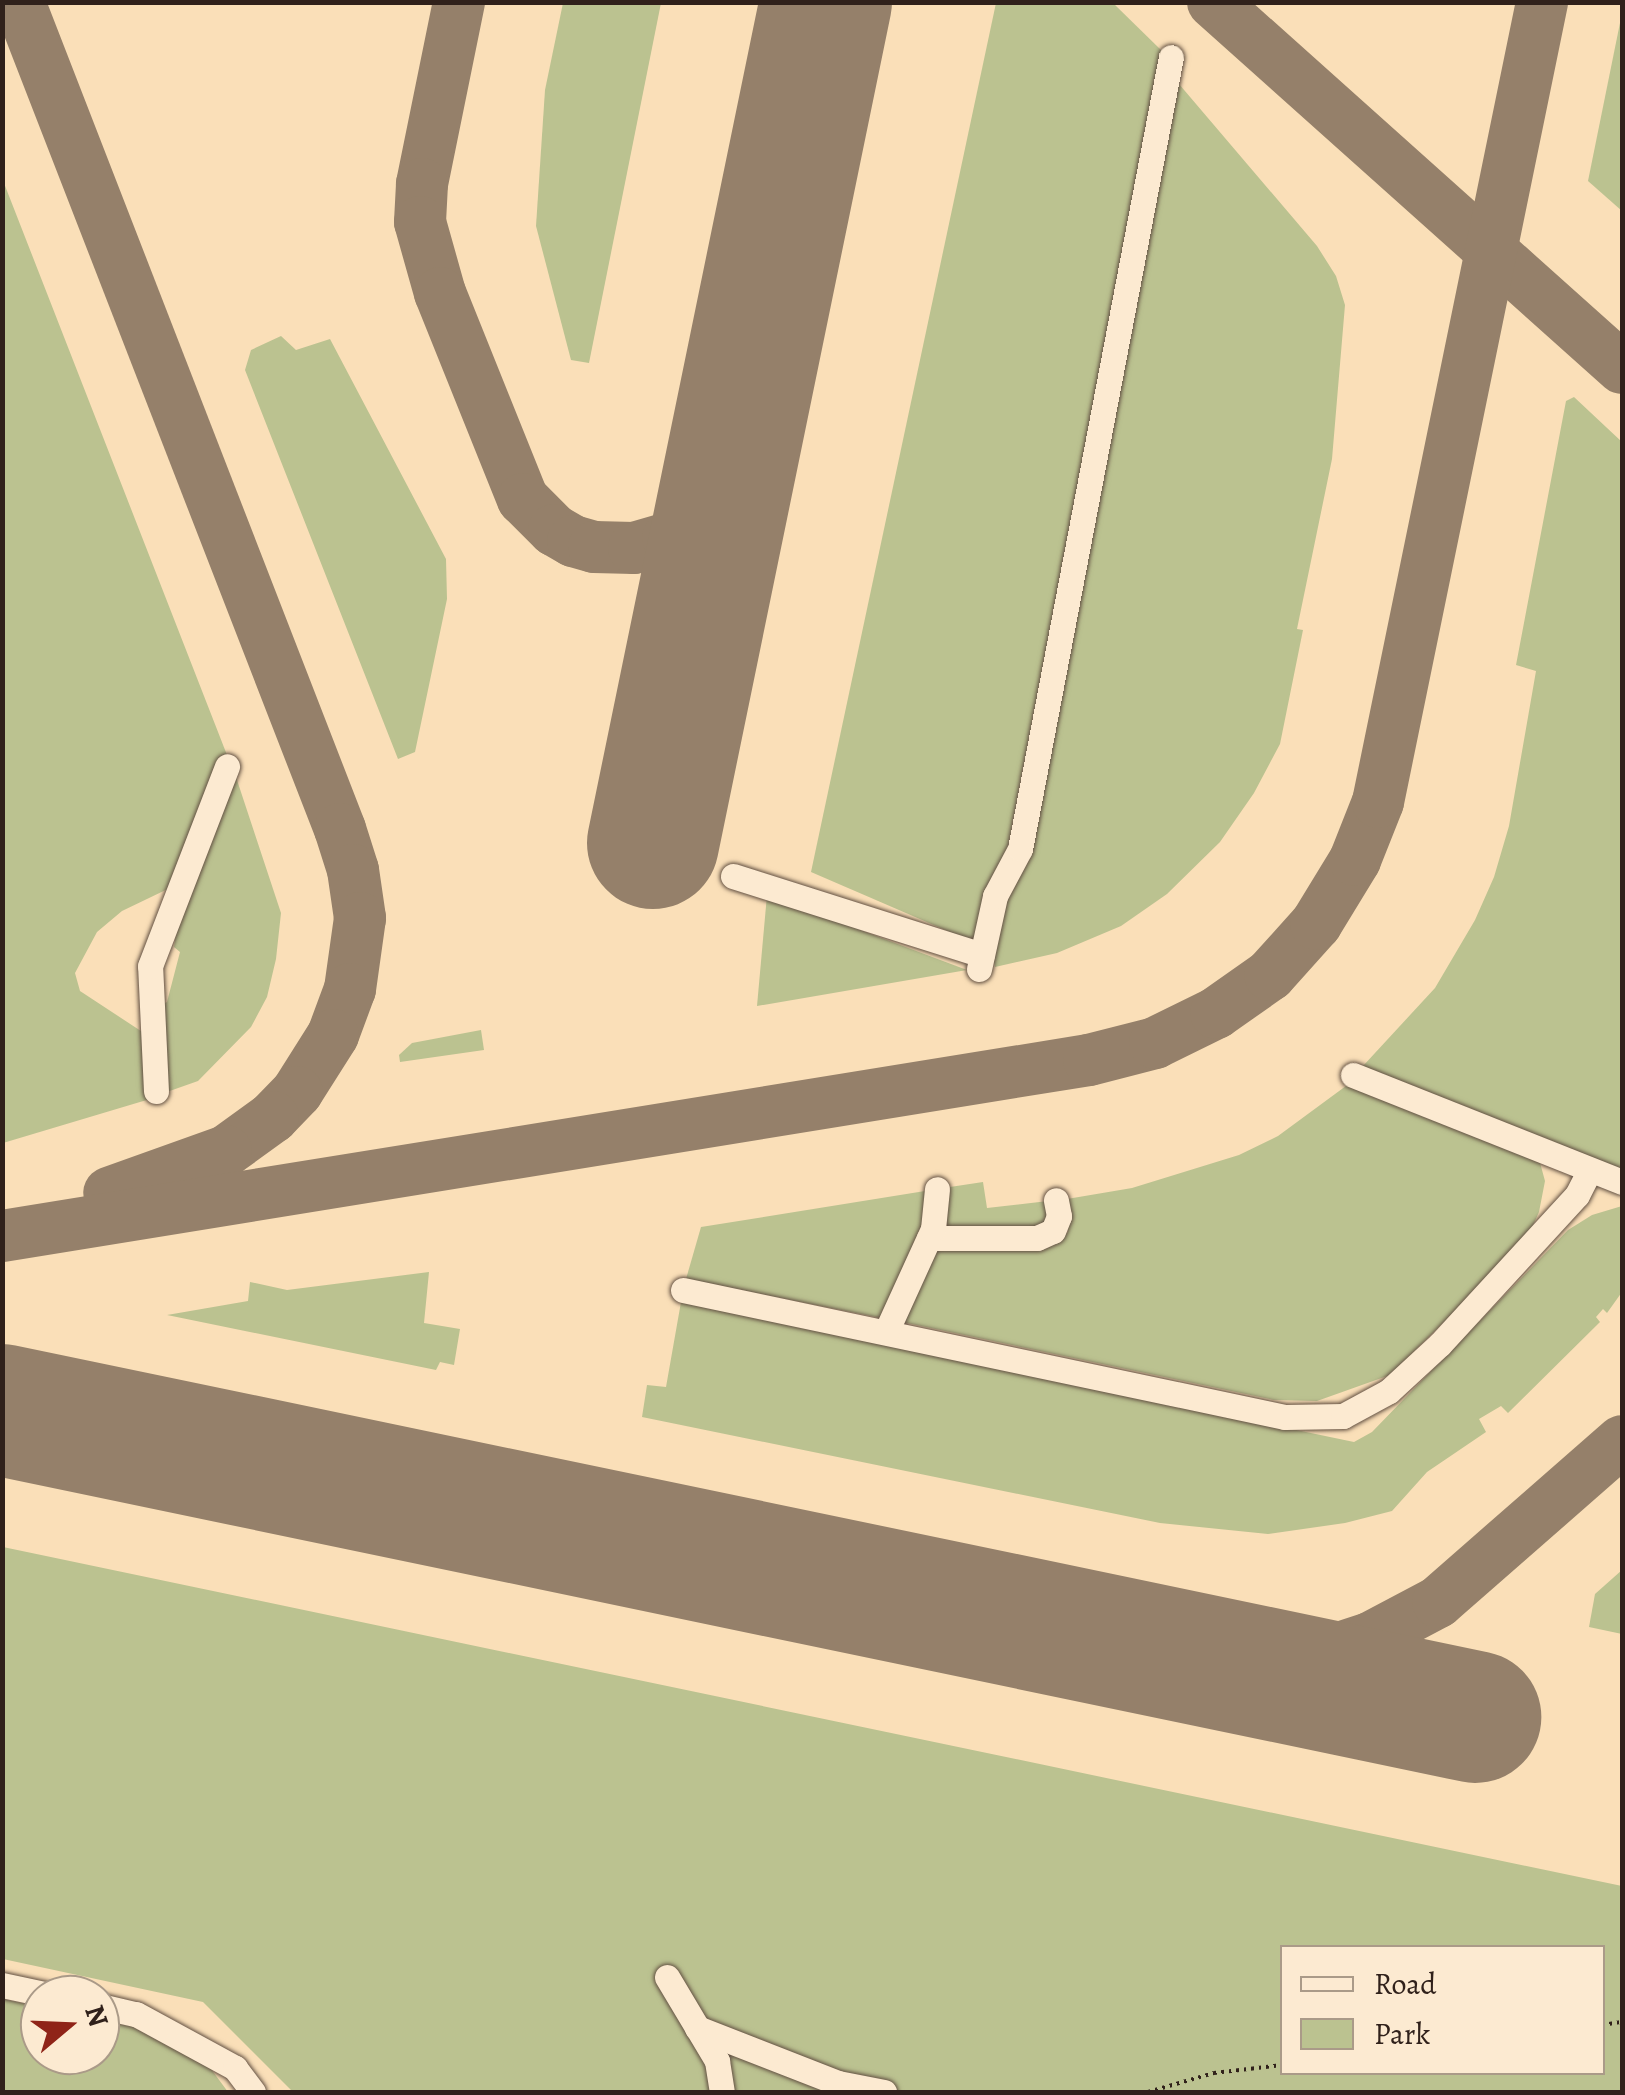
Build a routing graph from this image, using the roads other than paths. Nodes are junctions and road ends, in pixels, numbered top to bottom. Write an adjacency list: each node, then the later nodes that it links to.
1 (1171, 57): 3 (lane)
2 (227, 766): 5 (lane)
3 (733, 876)
4 (1352, 1075): 6 (lane)
5 (156, 1092)
6 (1590, 1170): 7 (lane); 12 (lane)
7 (1622, 1182)
8 (937, 1189): 10 (lane)
9 (1056, 1200): 10 (lane)
10 (929, 1238): 12 (lane)
11 (682, 1290): 12 (lane)
12 (886, 1332)
13 (667, 1977): 15 (lane)
14 (120, 2010): 16 (lane)
15 (697, 2028): 17 (lane); 18 (lane)
16 (254, 2092)
17 (722, 2092)
18 (884, 2092)

